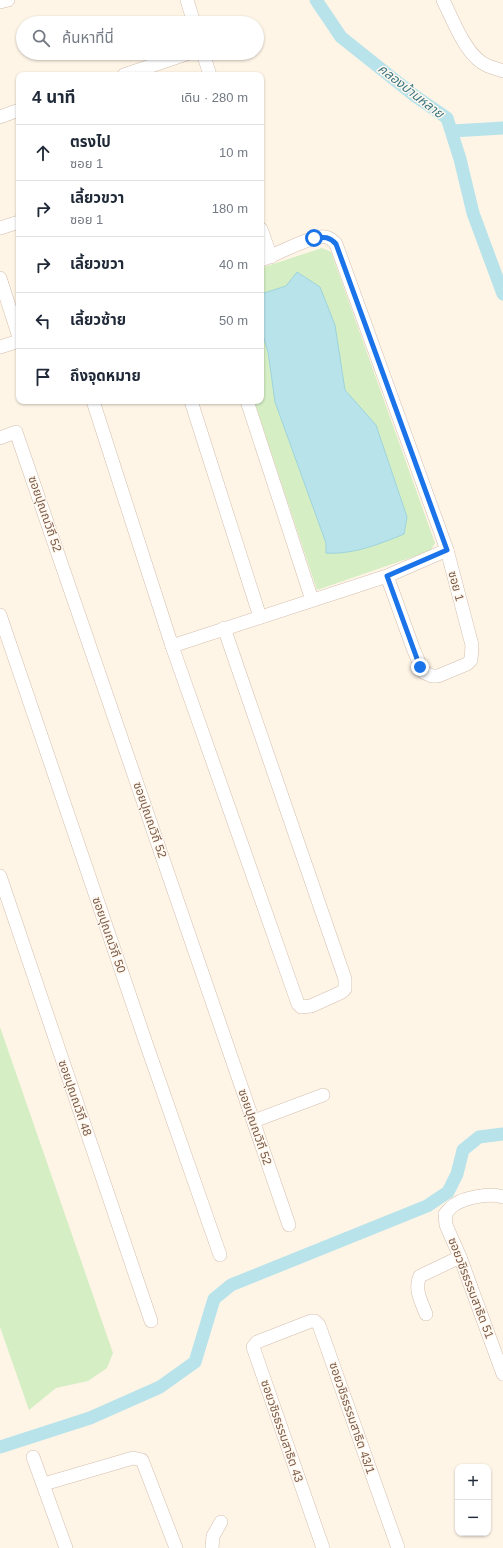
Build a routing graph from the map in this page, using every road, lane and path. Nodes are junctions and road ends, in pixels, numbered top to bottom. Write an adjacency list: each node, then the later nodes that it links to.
1 (8, 0): 4 (street)
2 (187, 0): 5 (street)
3 (443, 0): 8 (street)
4 (0, 2)
5 (192, 16)
6 (168, 60): 9 (street)
7 (205, 60): 10 (street)
8 (503, 71)
9 (133, 72)
10 (209, 72)
11 (16, 111): 12 (street)
12 (0, 116)
13 (16, 223): 14 (street)
14 (0, 228)
15 (264, 246): 16 (street)
16 (266, 258): 25 (street, ซอย 1)
17 (0, 278): 18 (street)
18 (16, 328)
19 (16, 342): 20 (street)
20 (0, 347)
21 (94, 404): 31 (street)
22 (192, 404): 29 (street)
23 (248, 404): 27 (street)
24 (0, 438): 34 (street, ซอยปุณณวิถี 52)
25 (447, 550): 26 (street); 26 (street, ซอย 1)
26 (387, 576): 27 (street)
27 (312, 600): 29 (street)
28 (0, 614): 37 (street, ซอยปุณณวิถี 50)
29 (260, 617): 30 (street)
30 (224, 628): 31 (street); 31 (street)
31 (172, 646)
32 (0, 876): 40 (street, ซอยปุณณวิถี 48)
33 (323, 1095): 34 (street)
34 (254, 1121): 36 (street, ซอยปุณณวิถี 52)
35 (503, 1197): 38 (street, ซอยวชิรธรรมสาธิต 51)
36 (289, 1225)
37 (220, 1255)
38 (460, 1257): 39 (street); 42 (street, ซอยวชิรธรรมสาธิต 51)
39 (426, 1314)
40 (151, 1321)
41 (284, 1332): 49 (street, ซอยวชิรธรรมสาธิต 43); 50 (street, ซอยวชิรธรรมสาธิต 43/1)
42 (503, 1374)
43 (33, 1457): 44 (street)
44 (44, 1484): 46 (street); 47 (street)
45 (222, 1522): 48 (street)
46 (66, 1548)
47 (176, 1548)
48 (212, 1548)
49 (323, 1548)
50 (398, 1548)

